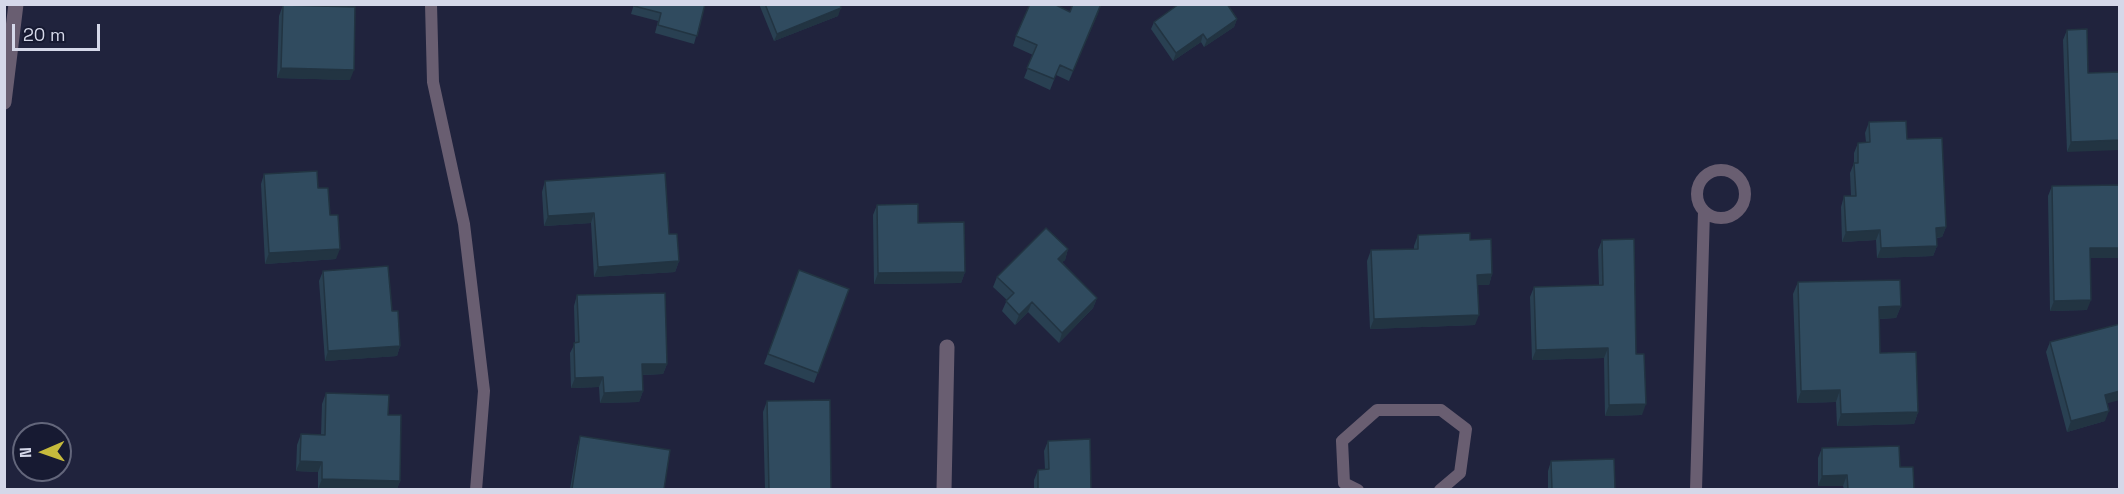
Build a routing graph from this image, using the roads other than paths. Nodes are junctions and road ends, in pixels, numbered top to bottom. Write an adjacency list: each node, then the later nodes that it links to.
1 (16, 4): 3 (street)
2 (431, 4): 6 (lane)
3 (4, 102)
4 (1704, 212): 4 (lane); 10 (lane)
5 (946, 347): 7 (street)
6 (476, 489)
7 (944, 489)
8 (1358, 489): 9 (lane)
9 (1440, 489)
10 (1696, 489)

